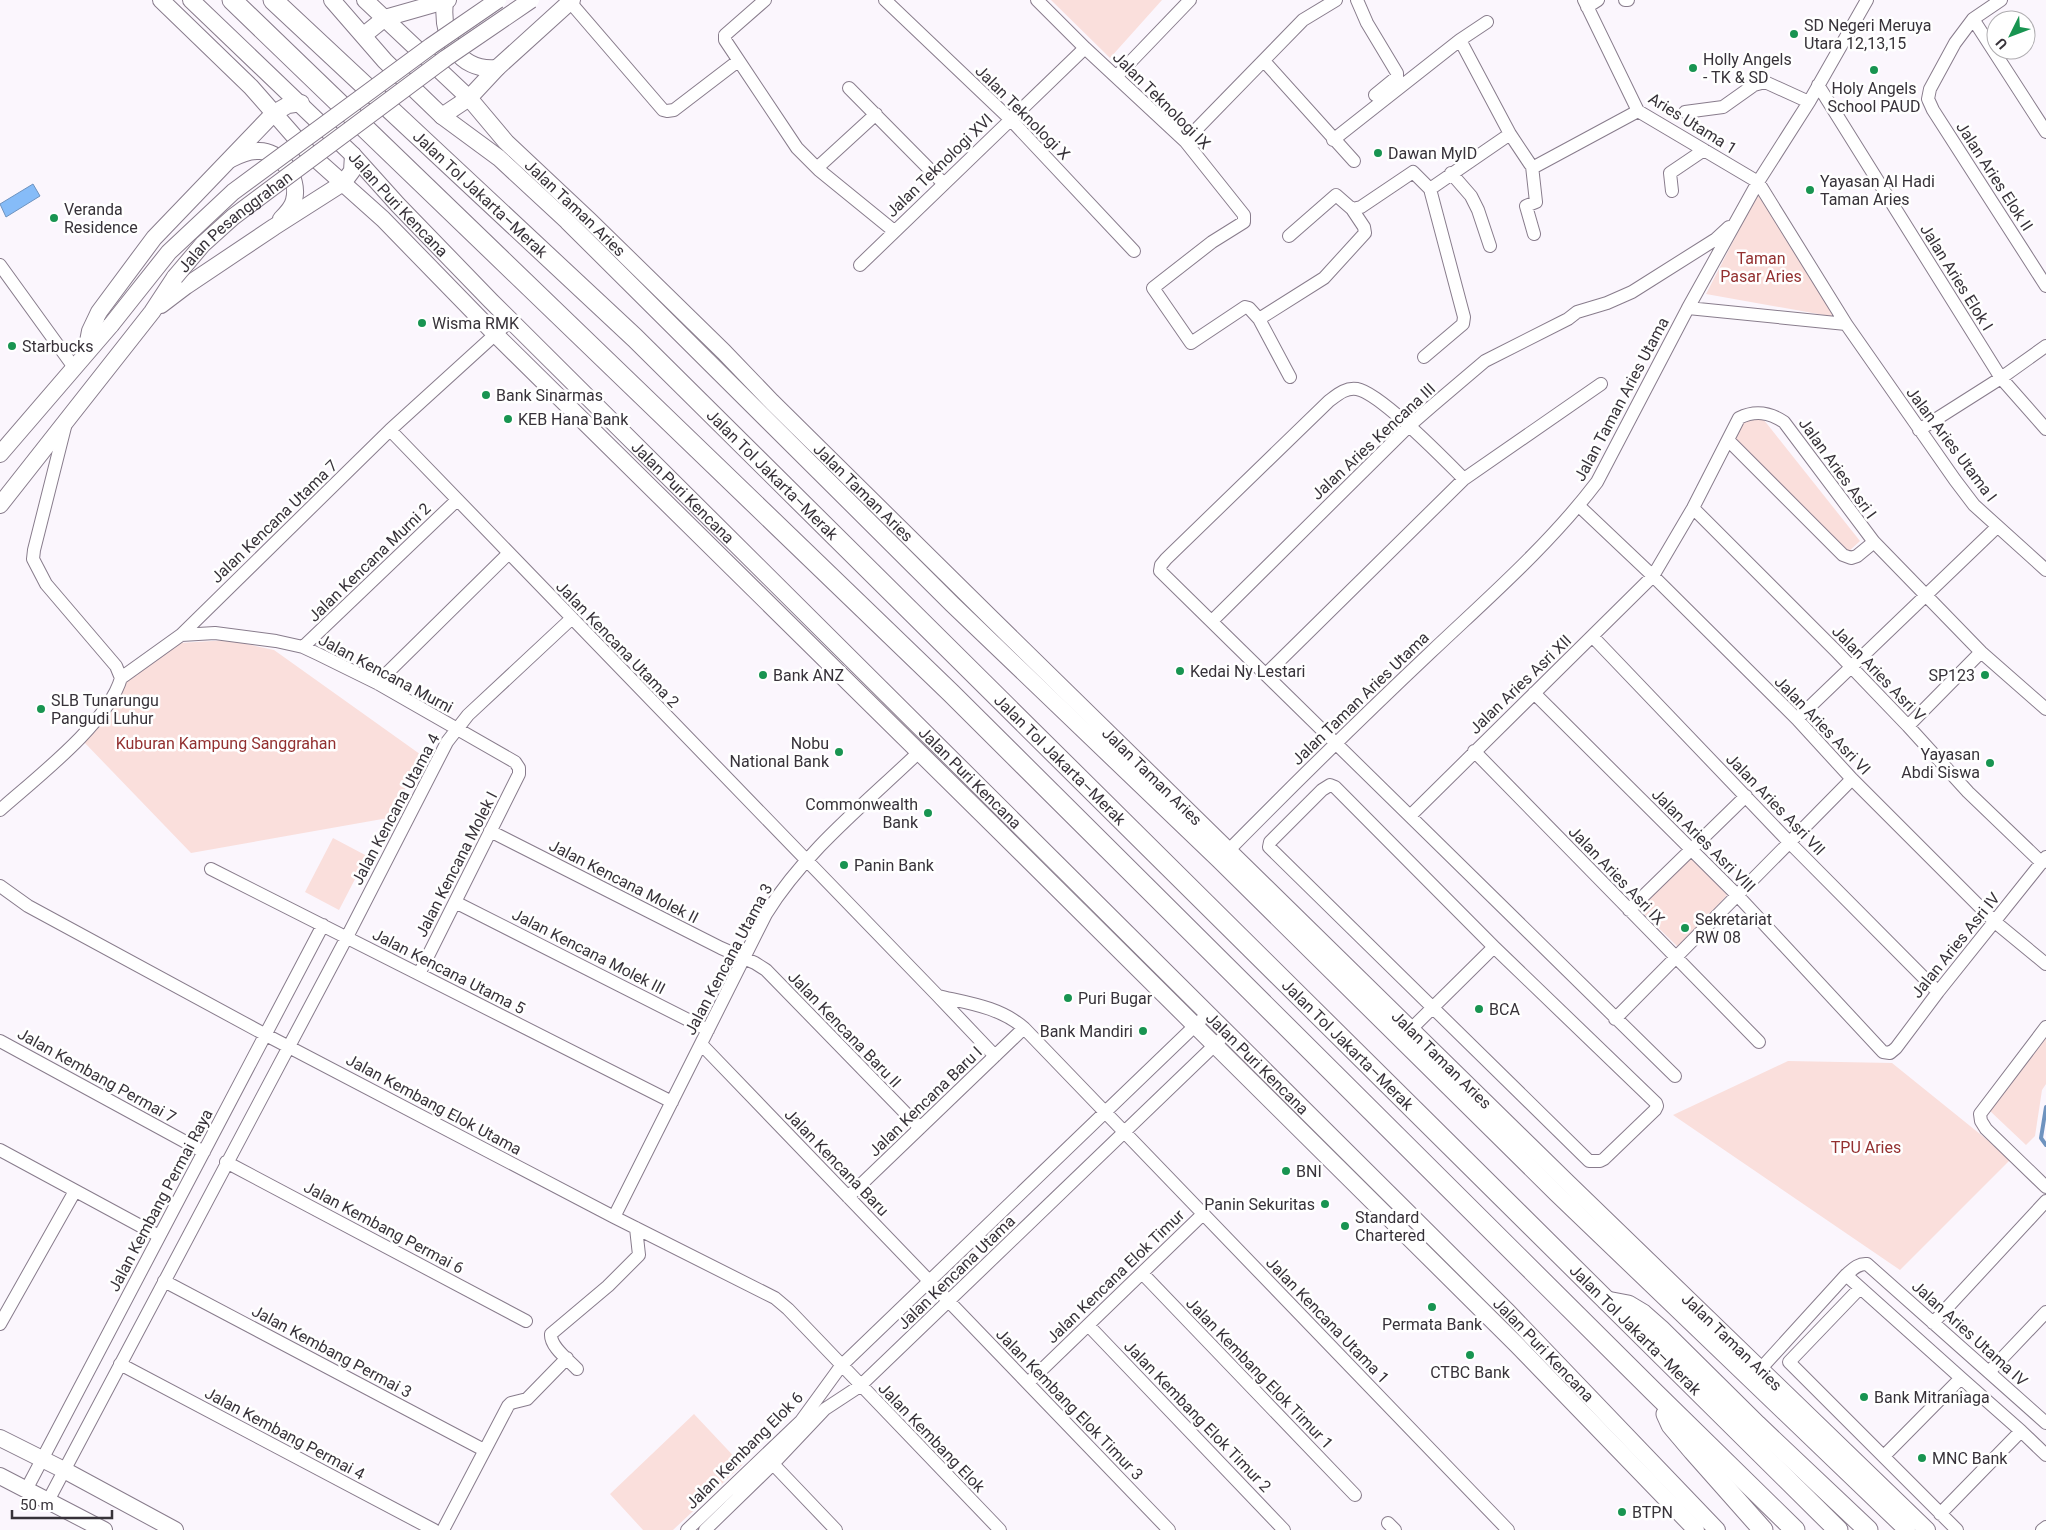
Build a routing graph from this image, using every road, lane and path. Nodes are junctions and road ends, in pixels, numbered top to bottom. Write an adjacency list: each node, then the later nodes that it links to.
1 (161, 0): 39 (main road, Jalan Puri Kencana)
2 (191, 0): 36 (main road, Jalan Puri Kencana)
3 (232, 0): 209 (highway, Jalan Tol Jakarta–Merak)
4 (272, 0): 191 (highway, Jalan Tol Jakarta–Merak)
5 (332, 0): 24 (main road, Jalan Taman Aries)
6 (365, 0): 21 (main road, Jalan Taman Aries)
7 (498, 0): 77 (main road, Jalan Pesanggrahan, bridge)
8 (531, 0): 71 (main road, Jalan Pesanggrahan, bridge)
9 (765, 0): 27 (street)
10 (885, 0): 42 (street, Jalan Teknologi X)
11 (1038, 0): 26 (street, Jalan Teknologi IX)
12 (1190, 0): 30 (street)
13 (1336, 0): 28 (street)
14 (1356, 0): 33 (street)
15 (1598, 0): 20 (street)
16 (1867, 0): 31 (street, Jalan Taman Aries Utama)
17 (2001, 0): 22 (street)
18 (446, 1): 21 (main road); 29 (main road)
19 (571, 1): 27 (street); 29 (main road)
20 (1586, 4): 37 (street, Aries Utama 1)
21 (385, 18): 24 (main road); 34 (main road, Jalan Taman Aries)
22 (1973, 19): 43 (street); 69 (street, Jalan Aries Elok II)
23 (1487, 22): 25 (street)
24 (364, 35): 41 (main road, Jalan Taman Aries)
25 (1460, 40): 44 (street); 45 (street)
26 (1085, 48): 30 (street, Jalan Teknologi IX); 42 (street, Jalan Teknologi XVI)
27 (738, 60): 52 (street)
28 (1264, 61): 45 (street); 46 (street)
29 (497, 68): 34 (main road)
30 (1116, 77): 46 (street, Jalan Teknologi IX)
31 (1818, 85): 35 (street, Jalan Taman Aries Utama); 81 (street, Jalan Aries Elok I)
32 (849, 88): 40 (street)
33 (1375, 95)
34 (469, 98): 41 (main road); 83 (main road, Jalan Taman Aries)
35 (1808, 102): 38 (street); 54 (street, Jalan Taman Aries Utama)
36 (301, 104): 39 (main road); 48 (main road, Jalan Puri Kencana)
37 (1638, 111): 47 (street, Aries Utama 1); 51 (street)
38 (1685, 112)
39 (274, 113): 49 (main road); 55 (main road, Jalan Puri Kencana)
40 (876, 114): 52 (street); 56 (street)
41 (442, 116): 83 (main road, Jalan Taman Aries)
42 (1010, 119): 56 (street, Jalan Teknologi XVI); 66 (street, Jalan Teknologi X)
43 (2046, 132)
44 (1510, 134): 51 (street); 53 (street)
45 (1333, 140): 50 (street)
46 (1185, 141): 72 (street, Jalan Teknologi IX)
47 (1704, 150): 54 (street, Aries Utama 1); 58 (street)
48 (353, 155): 55 (main road); 73 (main road, Jalan Puri Kencana)
49 (227, 161): 61 (main road); 77 (main road)
50 (1354, 161)
51 (1532, 166): 63 (street)
52 (817, 168): 62 (street)
53 (1451, 173): 57 (street); 65 (street)
54 (1758, 182): 60 (street, Jalan Taman Aries Utama); 74 (street, Jalan Aries Utama I)
55 (342, 183): 61 (main road); 75 (main road, Jalan Puri Kencana)
56 (944, 184): 62 (street, Jalan Teknologi XVI)
57 (1430, 189): 59 (street); 78 (street)
58 (1672, 191)
59 (1352, 209): 64 (street); 72 (street)
60 (1738, 218): 70 (street, Jalan Taman Aries Utama); 85 (street, Jalan Aries Kencana III)
61 (274, 226): 71 (main road)
62 (894, 231): 68 (street, Jalan Teknologi XVI)
63 (1534, 234)
64 (1289, 236)
65 (1490, 246)
66 (1134, 251)
67 (0, 265): 79 (street)
68 (860, 265)
69 (2046, 285)
70 (1688, 308): 74 (street); 97 (street, Jalan Taman Aries Utama)
71 (152, 312): 84 (main road, Jalan Pesanggrahan)
72 (1259, 319): 80 (street)
73 (510, 321): 75 (street); 154 (main road, Jalan Puri Kencana)
74 (1846, 324): 88 (street, Jalan Aries Utama I)
75 (495, 334): 87 (street); 126 (main road, Jalan Puri Kencana)
76 (2046, 346): 81 (street)
77 (86, 352): 79 (main road, Jalan Pesanggrahan)
78 (1424, 357)
79 (73, 366): 90 (main road, Jalan Pesanggrahan)
80 (1290, 377)
81 (2001, 378): 86 (street, Jalan Aries Elok I); 88 (street)
82 (1601, 384): 94 (street)
83 (766, 407): 93 (main road, Jalan Taman Aries)
84 (66, 421): 91 (main road, Jalan Pesanggrahan); 92 (street)
85 (1409, 426): 94 (street); 110 (street, Jalan Aries Kencana III); 110 (street)
86 (2046, 429)
87 (390, 430): 95 (street, Jalan Kencana Utama 2); 111 (street, Jalan Kencana Utama 7)
88 (1919, 430): 99 (street, Jalan Aries Utama I)
89 (1728, 440): 98 (street, Jalan Aries Asri I); 101 (street, Jalan Aries Asri I); 101 (street, Jalan Aries Asri I)
90 (0, 454)
91 (36, 460): 92 (street); 96 (main road, Jalan Pesanggrahan)
92 (54, 470): 117 (street)
93 (830, 471): 100 (main road, Jalan Taman Aries); 102 (main road, Jalan Taman Aries)
94 (1464, 479): 116 (street)
95 (457, 500): 103 (street, Jalan Kencana Utama 2); 113 (street, Jalan Kencana Murni 2)
96 (0, 505)
97 (1579, 506): 105 (street, Jalan Aries Asri VI); 124 (street, Jalan Taman Aries Utama)
98 (1693, 508): 105 (street, Jalan Aries Asri I); 115 (street, Jalan Aries Asri V)
99 (1997, 527): 104 (street, Jalan Aries Utama I); 107 (street)
100 (910, 538): 102 (main road); 106 (main road, Jalan Taman Aries)
101 (1874, 542): 107 (street, Jalan Aries Asri I)
102 (897, 550): 108 (main road, Jalan Taman Aries)
103 (508, 554): 109 (street, Jalan Kencana Utama 2); 118 (street)
104 (2046, 570)
105 (1653, 576): 112 (street, Jalan Aries Asri XII); 121 (street, Jalan Aries Asri VI)
106 (964, 592): 108 (main road); 135 (main road, Jalan Taman Aries)
107 (1924, 596): 114 (street, Jalan Aries Asri I); 115 (street)
108 (952, 604): 135 (main road, Jalan Taman Aries)
109 (571, 619): 123 (street, Jalan Kencana Utama 4); 137 (street, Jalan Kencana Utama 2)
110 (1212, 621): 116 (street)
111 (181, 634): 113 (street, Jalan Kencana Murni); 117 (street)
112 (1592, 636): 119 (street, Jalan Aries Asri XII); 129 (street, Jalan Aries Asri VII)
113 (302, 647): 118 (street, Jalan Kencana Murni)
114 (1981, 652): 120 (street, Jalan Aries Asri I); 122 (street)
115 (1852, 668): 121 (street); 122 (street, Jalan Aries Asri V)
116 (1266, 674): 124 (street)
117 (121, 678): 130 (street)
118 (377, 683): 123 (street, Jalan Kencana Murni)
119 (1534, 694): 125 (street, Jalan Aries Asri XII); 134 (street, Jalan Aries Asri VIII)
120 (2046, 710)
121 (1797, 719): 128 (street, Jalan Aries Asri VI)
122 (1908, 726): 136 (street, Jalan Aries Asri V)
123 (456, 728): 127 (street, Jalan Kencana Murni); 145 (street, Jalan Kencana Utama 4)
124 (1336, 742): 131 (street); 135 (street, Jalan Taman Aries Utama)
125 (1474, 751): 131 (street, Jalan Aries Asri XII); 142 (street, Jalan Aries Asri IX)
126 (920, 752): 137 (street, Jalan Kencana Utama 3); 156 (main road, Jalan Puri Kencana)
127 (519, 768): 132 (street, Jalan Kencana Molek I)
128 (1852, 779): 133 (street); 143 (street, Jalan Aries Asri VI)
129 (1746, 796): 133 (street, Jalan Aries Asri VII); 134 (street)
130 (0, 810)
131 (1410, 816): 155 (street)
132 (490, 831): 141 (street, Jalan Kencana Molek I); 147 (street, Jalan Kencana Molek II)
133 (1790, 843): 140 (street); 151 (street, Jalan Aries Asri VII)
134 (1690, 849): 140 (street, Jalan Aries Asri VIII); 142 (street)
135 (1224, 855): 162 (main road, Jalan Taman Aries)
136 (2044, 860): 143 (street, Jalan Aries Asri IV)
137 (806, 861): 147 (street, Jalan Kencana Utama 3); 152 (street, Jalan Kencana Utama 2)
138 (211, 868): 144 (street, Jalan Kencana Utama 5)
139 (0, 886): 161 (street, Jalan Kembang Elok Utama)
140 (1738, 896): 148 (street); 168 (street, Jalan Aries Asri VIII)
141 (455, 902): 150 (street, Jalan Kencana Molek I); 159 (street, Jalan Kencana Molek III)
142 (1629, 910): 148 (street, Jalan Aries Asri IX)
143 (1994, 922): 149 (street, Jalan Aries Asri VI); 151 (street, Jalan Aries Asri IV)
144 (323, 925): 145 (street, Jalan Kencana Utama 5); 161 (street, Jalan Kembang Permai Raya)
145 (347, 937): 150 (street, Jalan Kencana Utama 5); 167 (street, Jalan Kencana Utama 4)
146 (1494, 947): 153 (street); 153 (street); 153 (street)
147 (744, 958): 159 (street, Jalan Kencana Utama 3); 173 (street, Jalan Kencana Baru II)
148 (1676, 959): 155 (street); 164 (street, Jalan Aries Asri IX)
149 (2046, 964)
150 (419, 974): 171 (street, Jalan Kencana Utama 5)
151 (1938, 992): 168 (street, Jalan Aries Asri IV)
152 (938, 996): 158 (street); 169 (street, Jalan Kencana Utama 2)
153 (1434, 1007): 162 (street)
154 (1208, 1014): 156 (street, Jalan Kencana Utama); 160 (main road, Jalan Puri Kencana)
155 (1616, 1019): 170 (street)
156 (1195, 1026): 166 (main road, Jalan Puri Kencana); 172 (street, Jalan Kencana Utama)
157 (2046, 1027): 178 (street)
158 (1024, 1028): 169 (street, Jalan Kencana Baru I); 172 (street)
159 (708, 1030): 165 (street, Jalan Kencana Utama 3)
160 (1228, 1033): 166 (street, Jalan Kencana Utama); 239 (main road, Jalan Puri Kencana)
161 (266, 1035): 167 (street, Jalan Kembang Elok Utama); 176 (street, Jalan Kembang Permai Raya)
162 (1406, 1035): 205 (main road, Jalan Taman Aries)
163 (0, 1041): 176 (street, Jalan Kembang Permai 7)
164 (1759, 1042)
165 (702, 1044): 171 (street, Jalan Kencana Utama 3); 180 (street, Jalan Kencana Baru)
166 (1215, 1045): 174 (street, Jalan Kencana Utama); 238 (main road, Jalan Puri Kencana)
167 (288, 1046): 177 (street); 183 (street, Jalan Kembang Elok Utama)
168 (1890, 1053)
169 (995, 1056): 173 (street, Jalan Kencana Baru I)
170 (1675, 1076)
171 (672, 1102): 183 (street, Jalan Kencana Utama 3)
172 (1105, 1112): 174 (street); 189 (street, Jalan Kencana Utama)
173 (920, 1128): 180 (street, Jalan Kencana Baru I)
174 (1124, 1132): 182 (street, Jalan Kencana Utama 1); 192 (street, Jalan Kencana Utama)
175 (0, 1150): 179 (street)
176 (204, 1152): 185 (street, Jalan Kembang Permai Raya)
177 (226, 1162): 188 (street); 194 (street, Jalan Kembang Permai 6)
178 (2046, 1187)
179 (75, 1191): 185 (street); 196 (street)
180 (848, 1197): 189 (street, Jalan Kencana Baru)
181 (2046, 1201): 195 (street)
182 (1203, 1214): 186 (street, Jalan Kencana Elok Timur); 237 (street, Jalan Kencana Utama 1)
183 (614, 1217): 184 (street, Jalan Kembang Elok Utama)
184 (636, 1228): 199 (street); 202 (street, Jalan Kembang Elok Utama)
185 (159, 1236): 218 (street, Jalan Kembang Permai Raya)
186 (1142, 1273): 197 (street, Jalan Kencana Elok Timur); 223 (street, Jalan Kembang Elok Timur 1)
187 (1846, 1275): 190 (street); 195 (street, Jalan Aries Utama IV); 198 (street)
188 (164, 1281): 201 (street); 214 (street, Jalan Kembang Permai 3)
189 (929, 1282): 192 (street, Jalan Kencana Baru); 202 (street, Jalan Kencana Utama)
190 (1860, 1288): 200 (street); 206 (street)
191 (1606, 1301): 242 (highway, Jalan Tol Jakarta–Merak); 243 (highway)
192 (948, 1302): 207 (street, Jalan Kembang Elok Timur 3); 208 (street, Jalan Kencana Utama)
193 (2046, 1312): 204 (street)
194 (526, 1320)
195 (1932, 1323): 204 (street, Jalan Aries Utama IV)
196 (0, 1324)
197 (1088, 1325): 207 (street, Jalan Kencana Elok Timur); 236 (street, Jalan Kembang Elok Timur 2)
198 (1777, 1351): 200 (street); 205 (street)
199 (567, 1358): 203 (street); 214 (street)
200 (1790, 1362): 216 (street)
201 (120, 1364): 219 (street); 230 (street, Jalan Kembang Permai 4)
202 (841, 1366): 208 (street, Jalan Kembang Elok); 210 (street, Jalan Kencana Utama)
203 (577, 1369)
204 (1989, 1372): 211 (street, Jalan Aries Utama IV)
205 (1756, 1374): 244 (main road, Jalan Taman Aries); 245 (main road, Jalan Taman Aries)
206 (1962, 1378): 212 (street); 216 (street)
207 (1028, 1383): 235 (street, Jalan Kembang Elok Timur 3)
208 (860, 1386): 217 (street, Jalan Kencana Utama); 234 (street, Jalan Kembang Elok)
209 (1654, 1392): 240 (highway); 241 (highway, Jalan Tol Jakarta–Merak)
210 (820, 1396): 217 (street, Jalan Kembang Elok 6)
211 (2045, 1420)
212 (2021, 1431): 215 (street); 225 (street)
213 (0, 1438): 218 (main road)
214 (484, 1450): 231 (street)
215 (2046, 1455)
216 (1884, 1456): 225 (street)
217 (774, 1458): 220 (street, Jalan Kembang Elok 6); 233 (street)
218 (42, 1459): 219 (main road); 222 (street, Jalan Kembang Permai Raya)
219 (64, 1470): 224 (street); 229 (main road)
220 (758, 1471): 227 (street, Jalan Kembang Elok 6); 232 (street)
221 (0, 1476): 222 (main road)
222 (26, 1490): 224 (main road)
223 (1356, 1495)
224 (48, 1501): 228 (main road)
225 (1940, 1514): 246 (street)
226 (2046, 1526): 247 (street)
227 (691, 1529)
228 (104, 1530)
229 (175, 1530)
230 (434, 1530)
231 (443, 1530)
232 (705, 1530)
233 (836, 1530)
234 (1000, 1530)
235 (1169, 1530)
236 (1284, 1530)
237 (1508, 1530)
238 (1696, 1530)
239 (1717, 1530)
240 (1763, 1530)
241 (1796, 1530)
242 (1838, 1530)
243 (1868, 1530)
244 (1907, 1530)
245 (1927, 1530)
246 (1957, 1530)
247 (2042, 1530)

